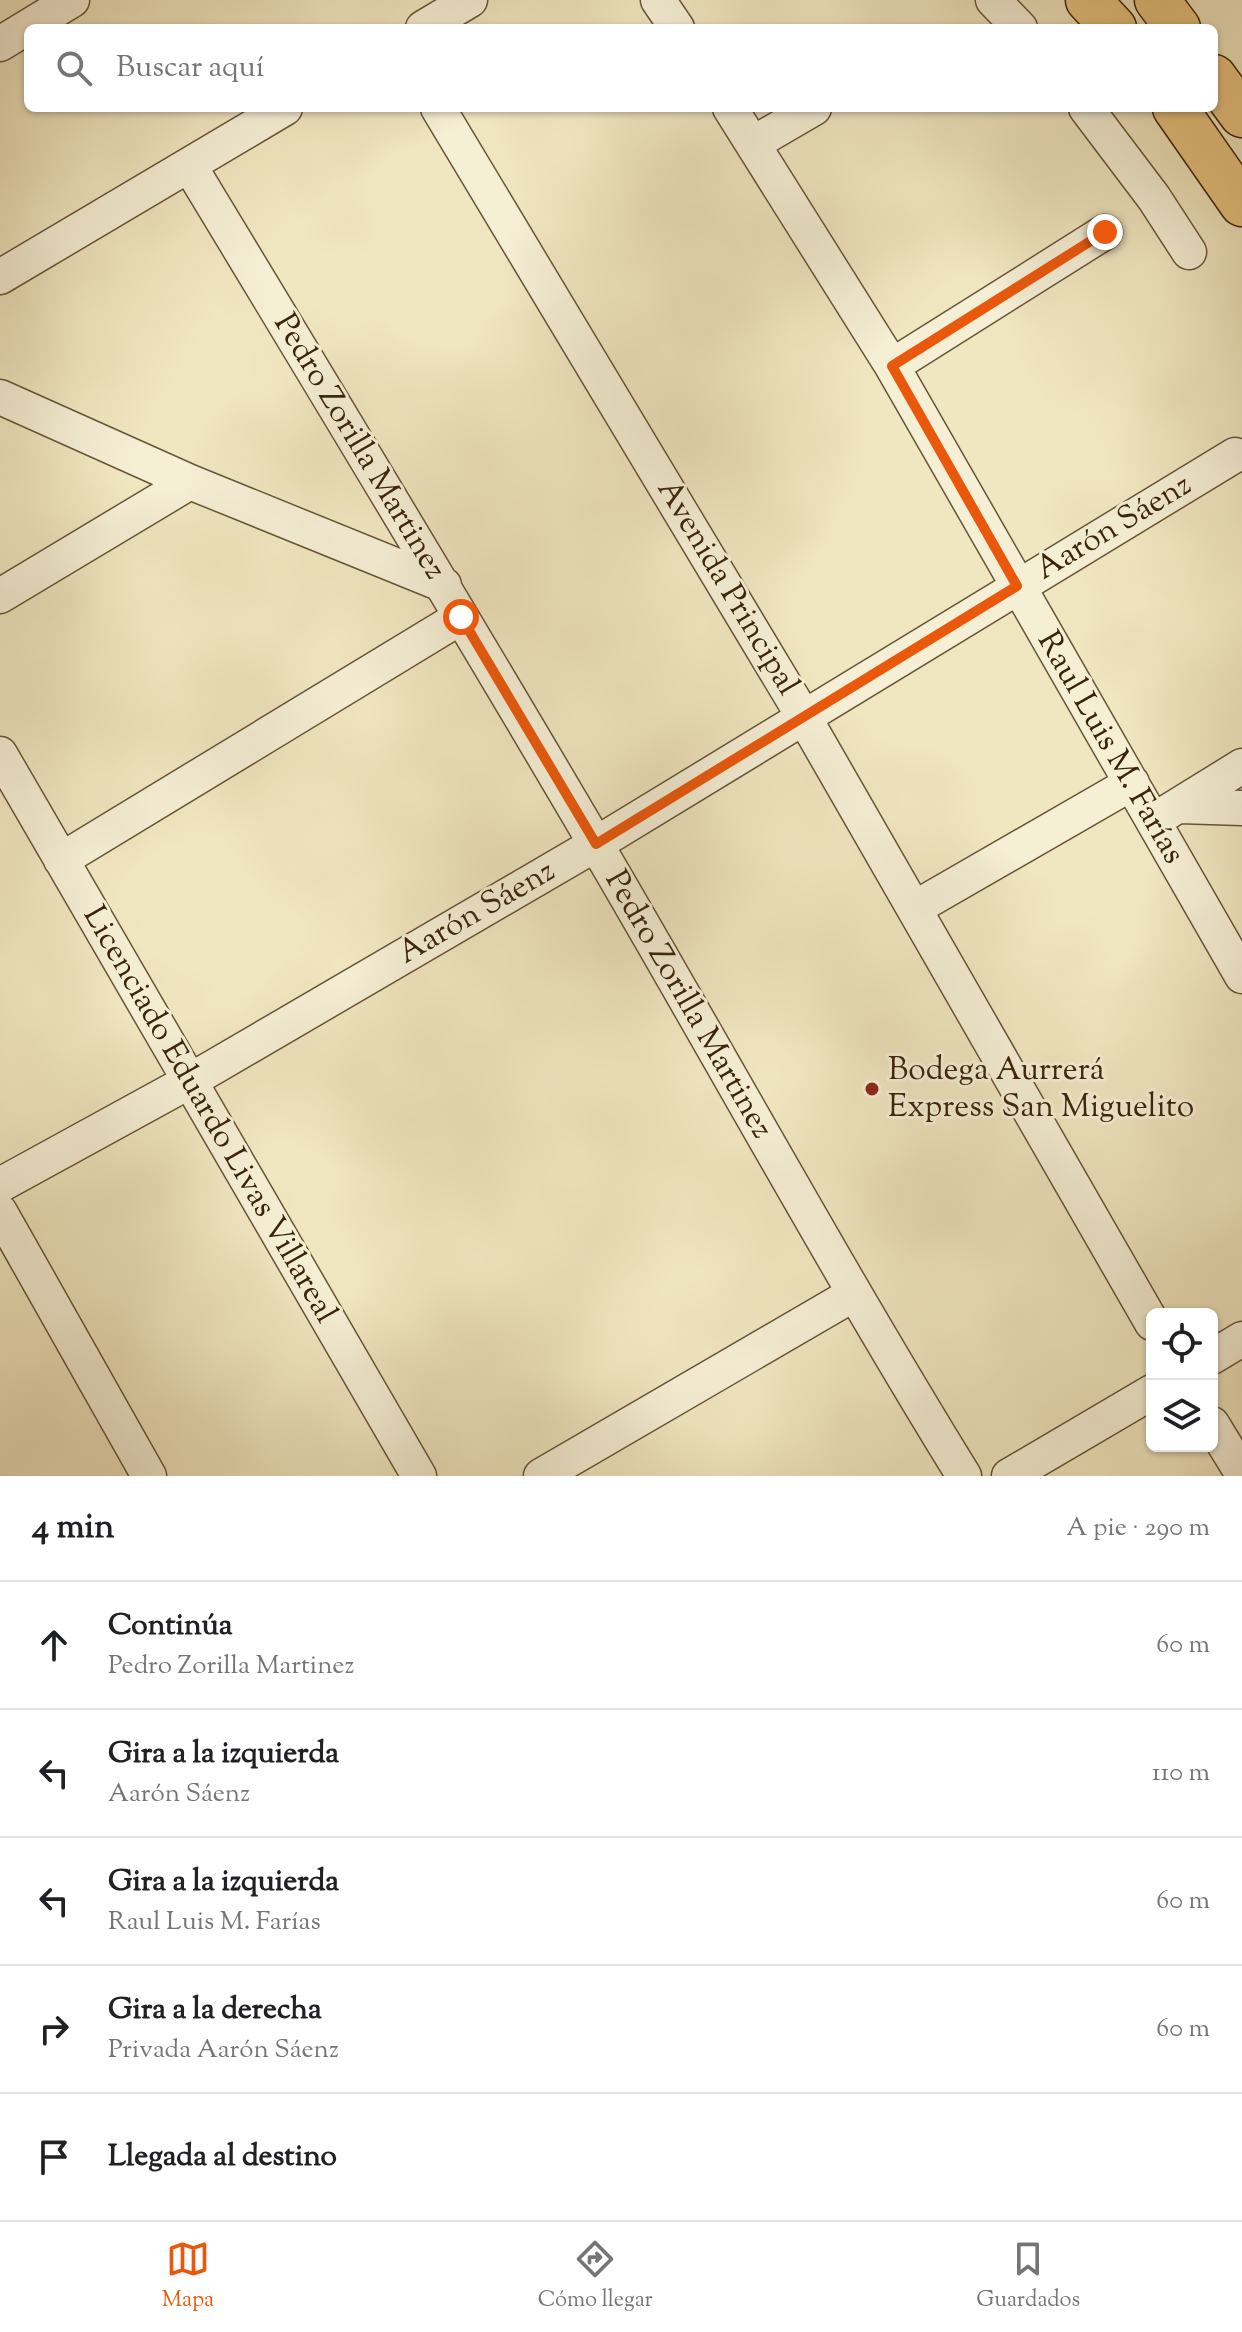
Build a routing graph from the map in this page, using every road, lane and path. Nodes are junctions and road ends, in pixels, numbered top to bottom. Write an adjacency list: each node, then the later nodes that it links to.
1 (72, 0): 7 (street)
2 (470, 0): 8 (street)
3 (658, 0): 9 (street)
4 (993, 0): 10 (street)
5 (1088, 0): 11 (highway)
6 (1157, 0): 12 (highway)
7 (31, 24)
8 (430, 24)
9 (674, 24)
10 (1016, 24)
11 (1110, 24)
12 (1175, 24)
13 (24, 28): 14 (street)
14 (3, 40)
15 (1218, 82): 22 (highway)
16 (278, 112): 24 (street)
17 (440, 112): 37 (street, Avenida Principal)
18 (733, 112): 23 (street, Raul Luis M. Farías)
19 (807, 112): 23 (street)
20 (1089, 112): 27 (street)
21 (1178, 112): 25 (highway)
22 (1242, 115)
23 (754, 143): 29 (street, Raul Luis M. Farías)
24 (189, 165): 28 (street); 33 (street, Pedro Zorilla Martinez)
25 (1242, 204)
26 (1105, 232): 29 (street)
27 (1189, 252)
28 (0, 277)
29 (892, 366): 34 (street, Raul Luis M. Farías)
30 (0, 397): 32 (street)
31 (1235, 455): 34 (street, Aarón Sáenz)
32 (190, 482): 33 (street); 35 (street)
33 (444, 585): 36 (street, Pedro Zorilla Martinez)
34 (1017, 586): 37 (street, Aarón Sáenz); 40 (street, Raul Luis M. Farías)
35 (0, 596)
36 (461, 617): 43 (street, Pedro Zorilla Martinez); 44 (street)
37 (805, 719): 43 (street, Aarón Sáenz); 45 (street, Avenida Principal)
38 (0, 754): 44 (street, Licenciado Eduardo Livas Villareal)
39 (1242, 766): 42 (street)
40 (1132, 783): 42 (street, Raul Luis M. Farías); 45 (street)
41 (1242, 808): 42 (street)
42 (1166, 814): 46 (street, Raul Luis M. Farías)
43 (596, 844): 47 (street, Aarón Sáenz); 50 (street, Pedro Zorilla Martinez)
44 (61, 860): 47 (street, Licenciado Eduardo Livas Villareal)
45 (915, 908): 51 (street, Avenida Principal)
46 (1242, 976)
47 (188, 1082): 48 (street, Aarón Sáenz); 58 (street, Licenciado Eduardo Livas Villareal)
48 (0, 1185)
49 (0, 1212): 57 (street)
50 (852, 1295): 59 (street); 60 (street, Pedro Zorilla Martinez)
51 (1146, 1312)
52 (1242, 1339): 53 (street)
53 (1218, 1353)
54 (1146, 1396): 61 (street)
55 (1218, 1434): 56 (street)
56 (1242, 1473)
57 (149, 1476)
58 (419, 1476)
59 (541, 1476)
60 (964, 1476)
61 (1009, 1476)

